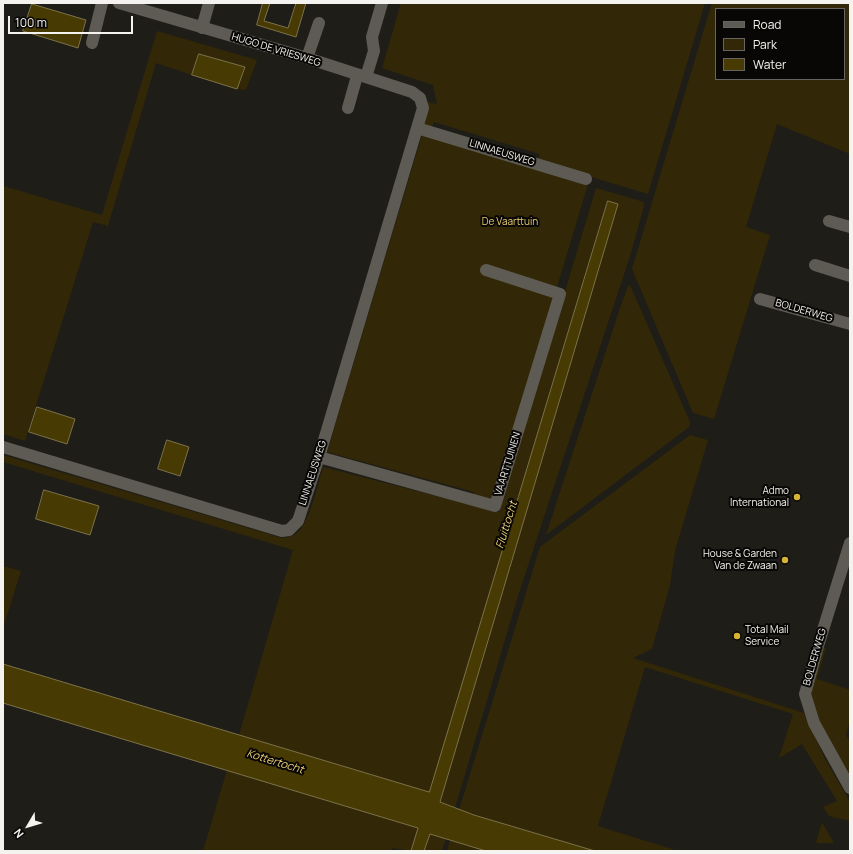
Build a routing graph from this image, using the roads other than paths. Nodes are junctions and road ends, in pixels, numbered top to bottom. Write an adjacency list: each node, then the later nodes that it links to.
1 (102, 3): 7 (street)
2 (119, 3): 6 (street, HUGO DE VRIESWEG)
3 (210, 3): 6 (street)
4 (382, 3): 9 (street)
5 (319, 23): 8 (street)
6 (202, 28): 8 (street, HUGO DE VRIESWEG)
7 (92, 43)
8 (306, 58): 9 (street, HUGO DE VRIESWEG)
9 (362, 77): 10 (street); 11 (street, HUGO DE VRIESWEG)
10 (348, 108)
11 (423, 108): 12 (street, LINNAEUSWEG)
12 (417, 128): 13 (street, LINNAEUSWEG); 22 (street, LINNAEUSWEG)
13 (586, 179)
14 (829, 221): 15 (street)
15 (850, 227)
16 (815, 265): 18 (street)
17 (486, 270): 22 (street, VAARTTUINEN)
18 (850, 276)
19 (760, 299): 20 (street, BOLDERWEG)
20 (849, 321)
21 (3, 447): 22 (street, LINNAEUSWEG)
22 (319, 457)
23 (850, 543): 24 (street, BOLDERWEG)
24 (846, 576): 25 (street, BOLDERWEG)
25 (850, 788)

